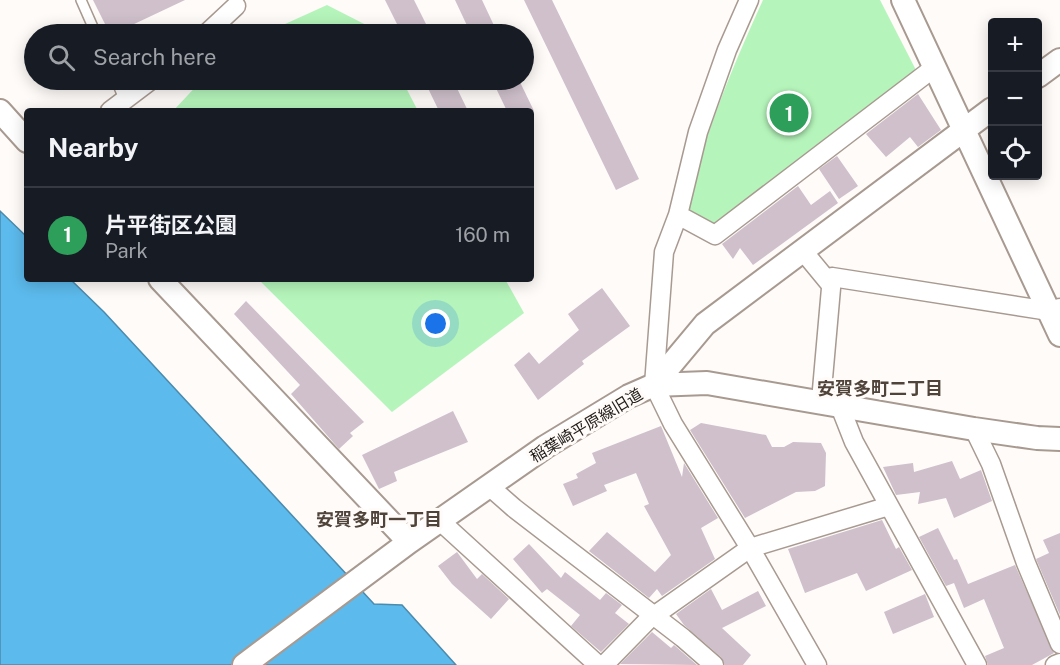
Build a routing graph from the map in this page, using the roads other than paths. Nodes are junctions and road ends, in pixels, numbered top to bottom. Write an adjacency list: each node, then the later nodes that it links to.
1 (81, 0): 5 (lane)
2 (749, 0): 18 (street)
3 (903, 0): 8 (street)
4 (236, 6): 6 (street)
5 (92, 24)
6 (217, 24)
7 (1060, 60): 9 (street)
8 (935, 67): 16 (street); 18 (street)
9 (1042, 73)
10 (120, 90): 12 (lane)
11 (137, 90): 12 (street)
12 (124, 99): 13 (street)
13 (114, 108)
14 (0, 111): 17 (street)
15 (988, 113): 16 (street)
16 (965, 129): 19 (street); 22 (street)
17 (24, 138)
18 (678, 215): 24 (street)
19 (803, 251): 21 (street); 24 (street)
20 (162, 282): 31 (street)
21 (831, 285): 22 (street); 25 (street)
22 (1054, 310): 23 (street)
23 (1060, 335)
24 (654, 386): 25 (street, 稲葉崎平原線旧道); 28 (street, 稲葉崎平原線旧道); 32 (street)
25 (830, 403): 26 (street, 稲葉崎平原線旧道); 29 (street)
26 (974, 429): 27 (street, 稲葉崎平原線旧道); 34 (street)
27 (1060, 439)
28 (489, 486): 30 (street, 稲葉崎平原線旧道); 33 (street)
29 (889, 506): 32 (street); 41 (street)
30 (439, 520): 31 (street, 稲葉崎平原線旧道); 37 (street)
31 (409, 542): 36 (street, 稲葉崎平原線旧道)
32 (750, 548): 33 (street); 40 (street)
33 (654, 615): 38 (street); 39 (street)
34 (1060, 644)
35 (1060, 663): 42 (street)
36 (244, 665)
37 (598, 665)
38 (604, 665)
39 (714, 665)
40 (817, 665)
41 (976, 665)
42 (1055, 665)

